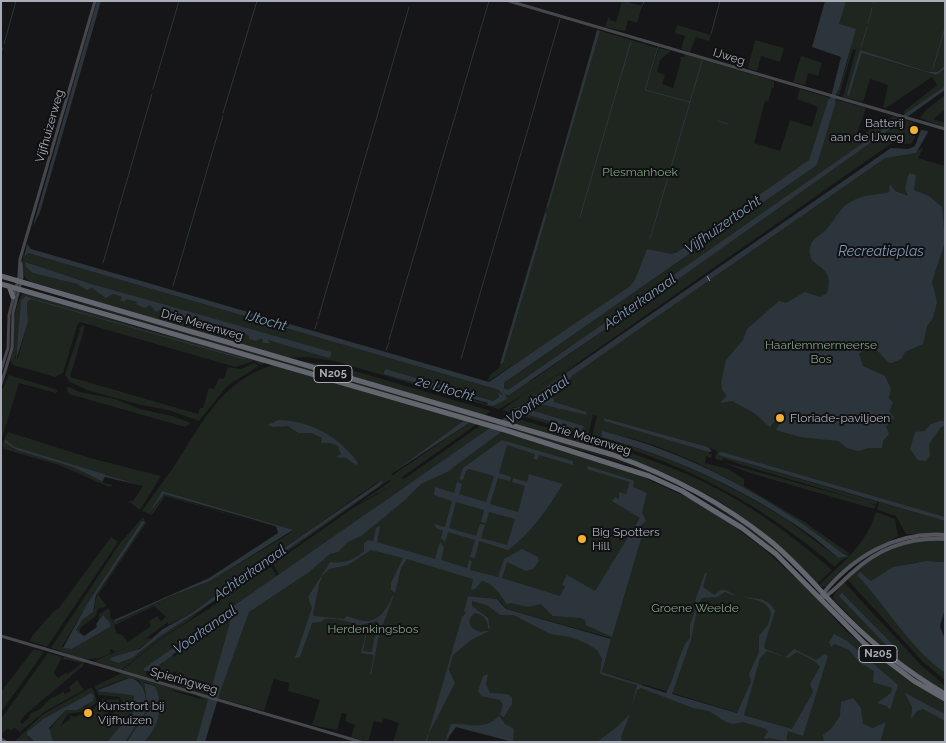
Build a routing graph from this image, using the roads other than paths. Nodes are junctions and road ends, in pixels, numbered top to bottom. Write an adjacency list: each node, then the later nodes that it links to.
1 (95, 1): 5 (street, Vijfhuizerweg)
2 (509, 1): 3 (street, IJweg)
3 (945, 129)
4 (1, 276): 5 (highway, Drie Merenweg / N205)
5 (20, 282): 8 (street, Vijfhuizerweg); 14 (highway, Drie Merenweg / N205)
6 (1, 284): 7 (highway, Drie Merenweg / N205)
7 (9, 286): 8 (highway, Drie Merenweg / N205); 9 (highway)
8 (18, 289): 9 (street); 11 (street); 14 (highway, Drie Merenweg / N205)
9 (13, 297): 10 (street)
10 (1, 370)
11 (1, 384)
12 (945, 535): 14 (main road)
13 (945, 540): 14 (main road)
14 (823, 597): 16 (highway, Drie Merenweg / N205); 17 (highway, Drie Merenweg / N205)
15 (1, 636): 20 (street, Spieringweg)
16 (945, 694)
17 (945, 699)
18 (1, 739): 19 (street)
19 (6, 742)
20 (361, 742)

